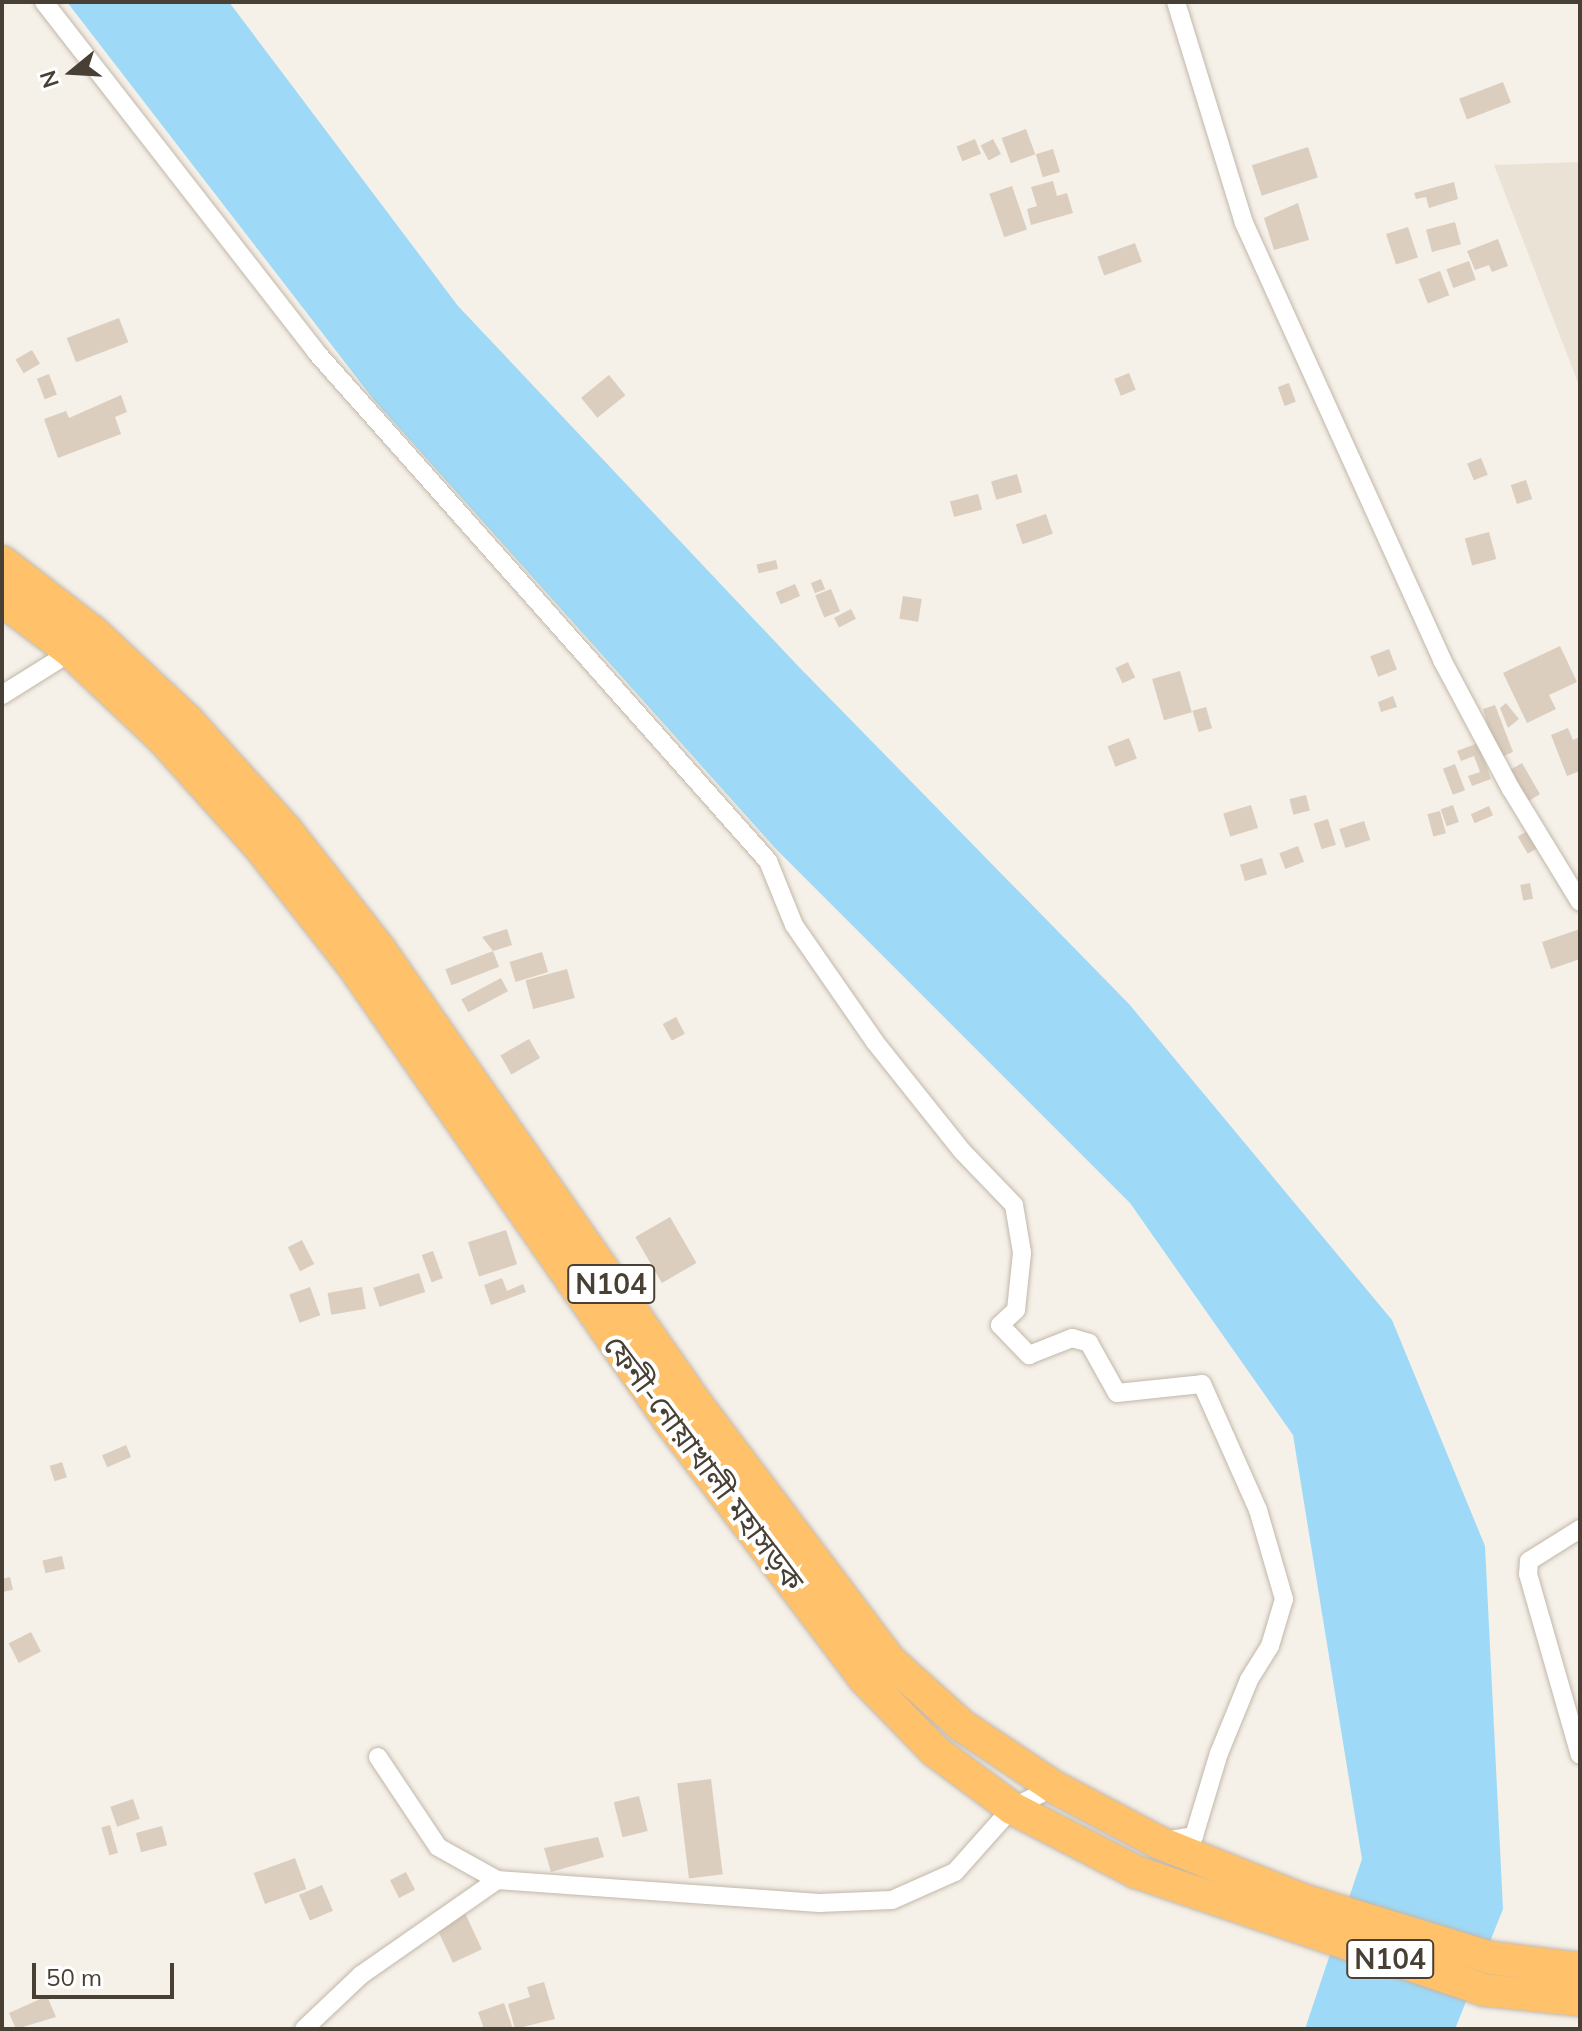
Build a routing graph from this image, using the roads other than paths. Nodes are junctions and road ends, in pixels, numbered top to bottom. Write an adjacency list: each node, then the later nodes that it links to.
1 (44, 2): 14 (street)
2 (1176, 2): 8 (street)
3 (2, 562): 5 (highway, ফেনী-নোয়াখালী মহাসড়ক / N104)
4 (2, 600): 6 (highway, ফেনী-নোয়াখালী মহাসড়ক / N104)
5 (105, 643): 6 (street); 12 (highway, ফেনী-নোয়াখালী মহাসড়ক / N104)
6 (70, 651): 7 (street); 13 (highway, ফেনী-নোয়াখালী মহাসড়ক / N104)
7 (2, 695)
8 (1580, 902)
9 (1580, 1529): 10 (street)
10 (1580, 1755)
11 (378, 1757): 15 (street)
12 (1054, 1787): 13 (street); 14 (highway, ফেনী-নোয়াখালী মহাসড়ক / N104)
13 (1012, 1808): 15 (street); 16 (highway, ফেনী-নোয়াখালী মহাসড়ক / N104)
14 (1158, 1842): 16 (highway, ফেনী-নোয়াখালী মহাসড়ক / N104)
15 (497, 1880): 19 (street)
16 (1299, 1914): 17 (highway, ফেনী-নোয়াখালী মহাসড়ক / N104); 18 (highway, ফেনী-নোয়াখালী মহাসড়ক / N104)
17 (1580, 1969)
18 (1580, 2000)
19 (304, 2029)

